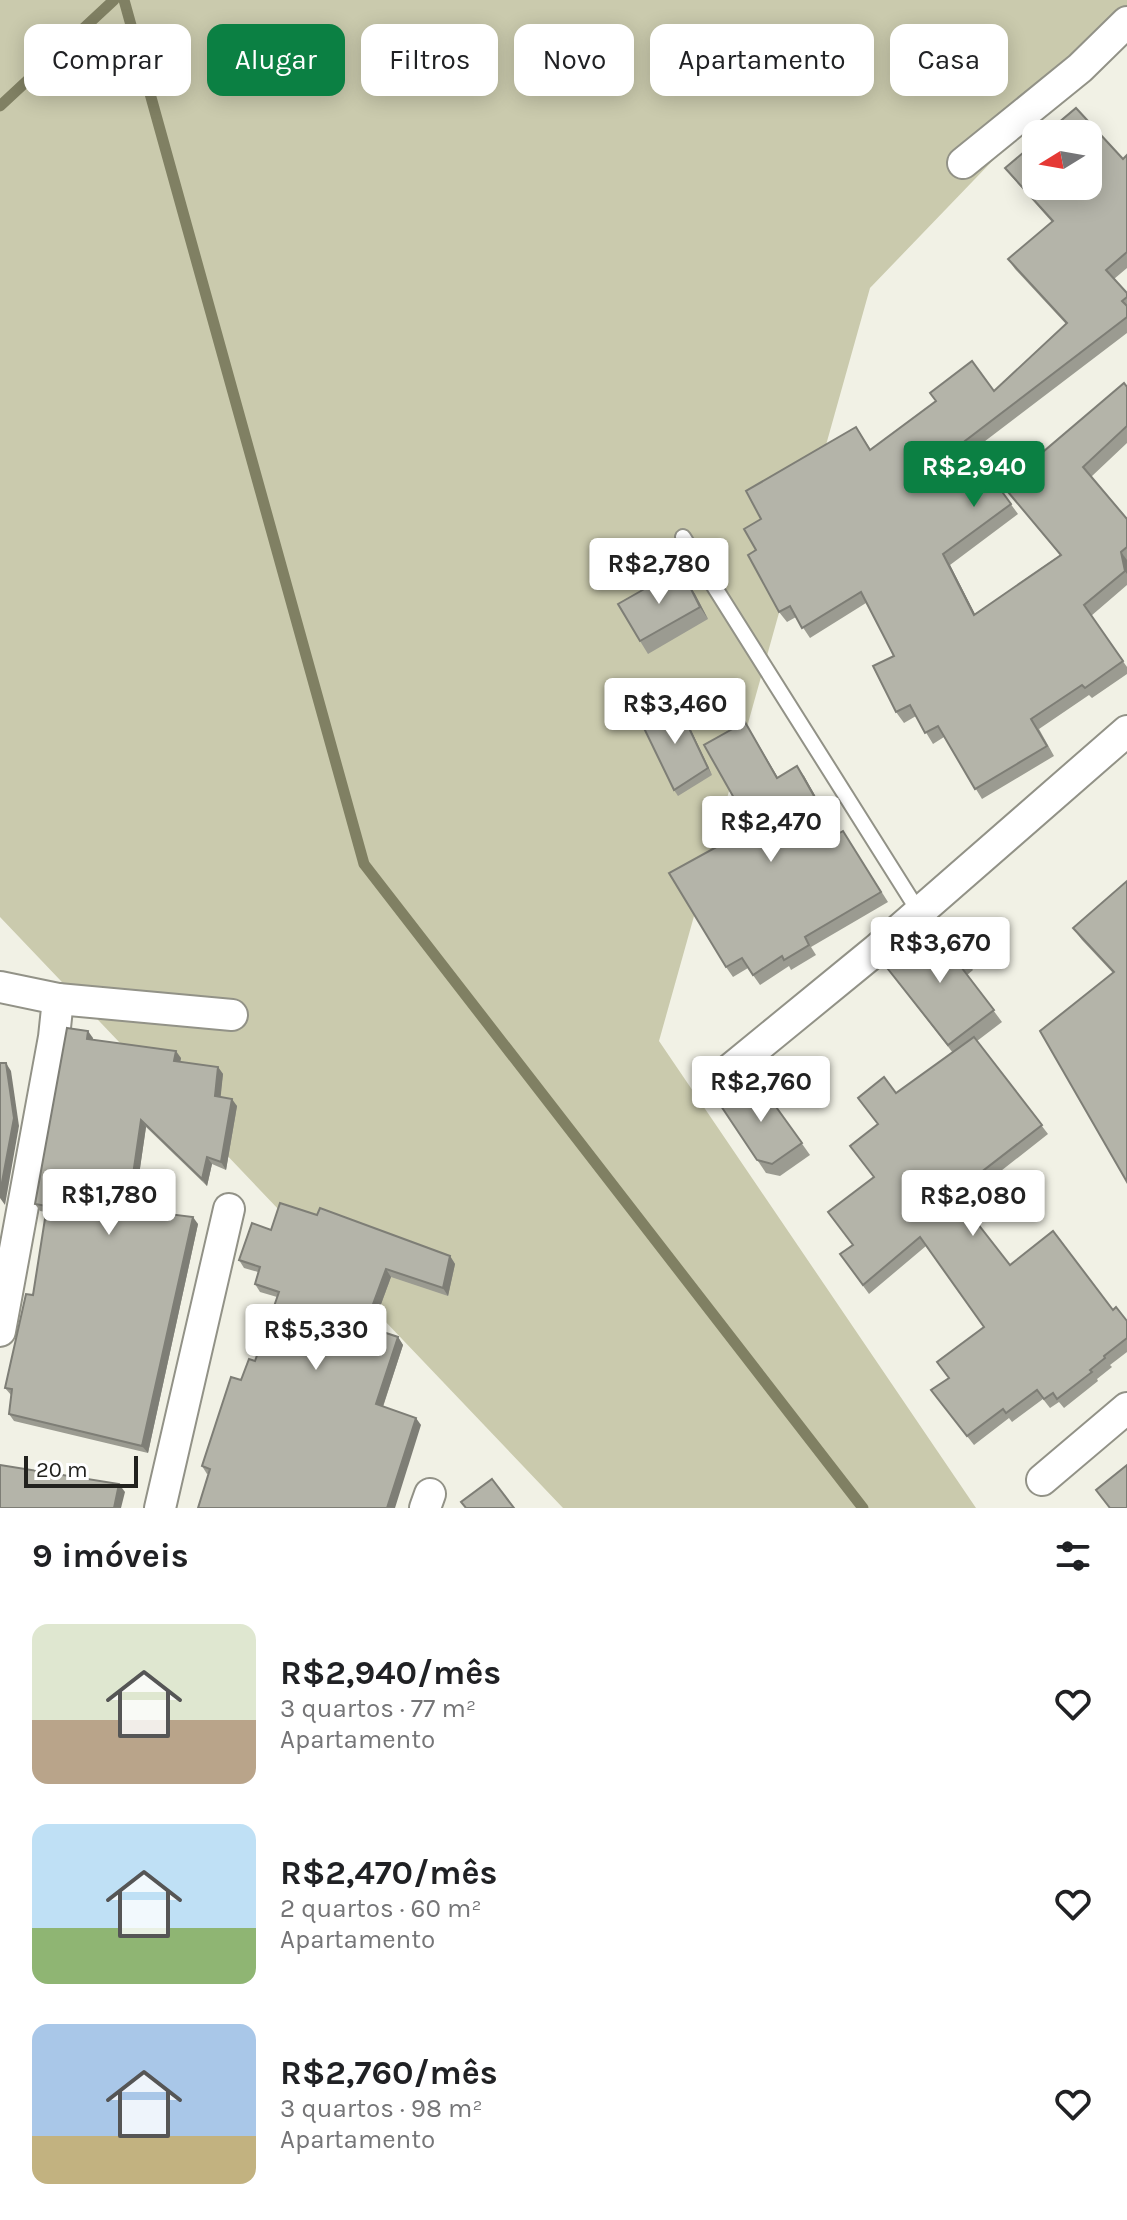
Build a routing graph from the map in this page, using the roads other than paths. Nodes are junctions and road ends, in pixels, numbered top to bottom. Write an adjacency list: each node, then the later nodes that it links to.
1 (1127, 22): 2 (street)
2 (963, 163)
3 (683, 537): 5 (lane)
4 (1127, 731): 5 (street)
5 (919, 912): 9 (street)
6 (0, 987): 7 (street)
7 (58, 999): 8 (street); 11 (street)
8 (232, 1015)
9 (716, 1081)
10 (229, 1209): 15 (street)
11 (4, 1300): 12 (street)
12 (0, 1331)
13 (1127, 1408): 14 (street)
14 (1042, 1480)
15 (160, 1508)

